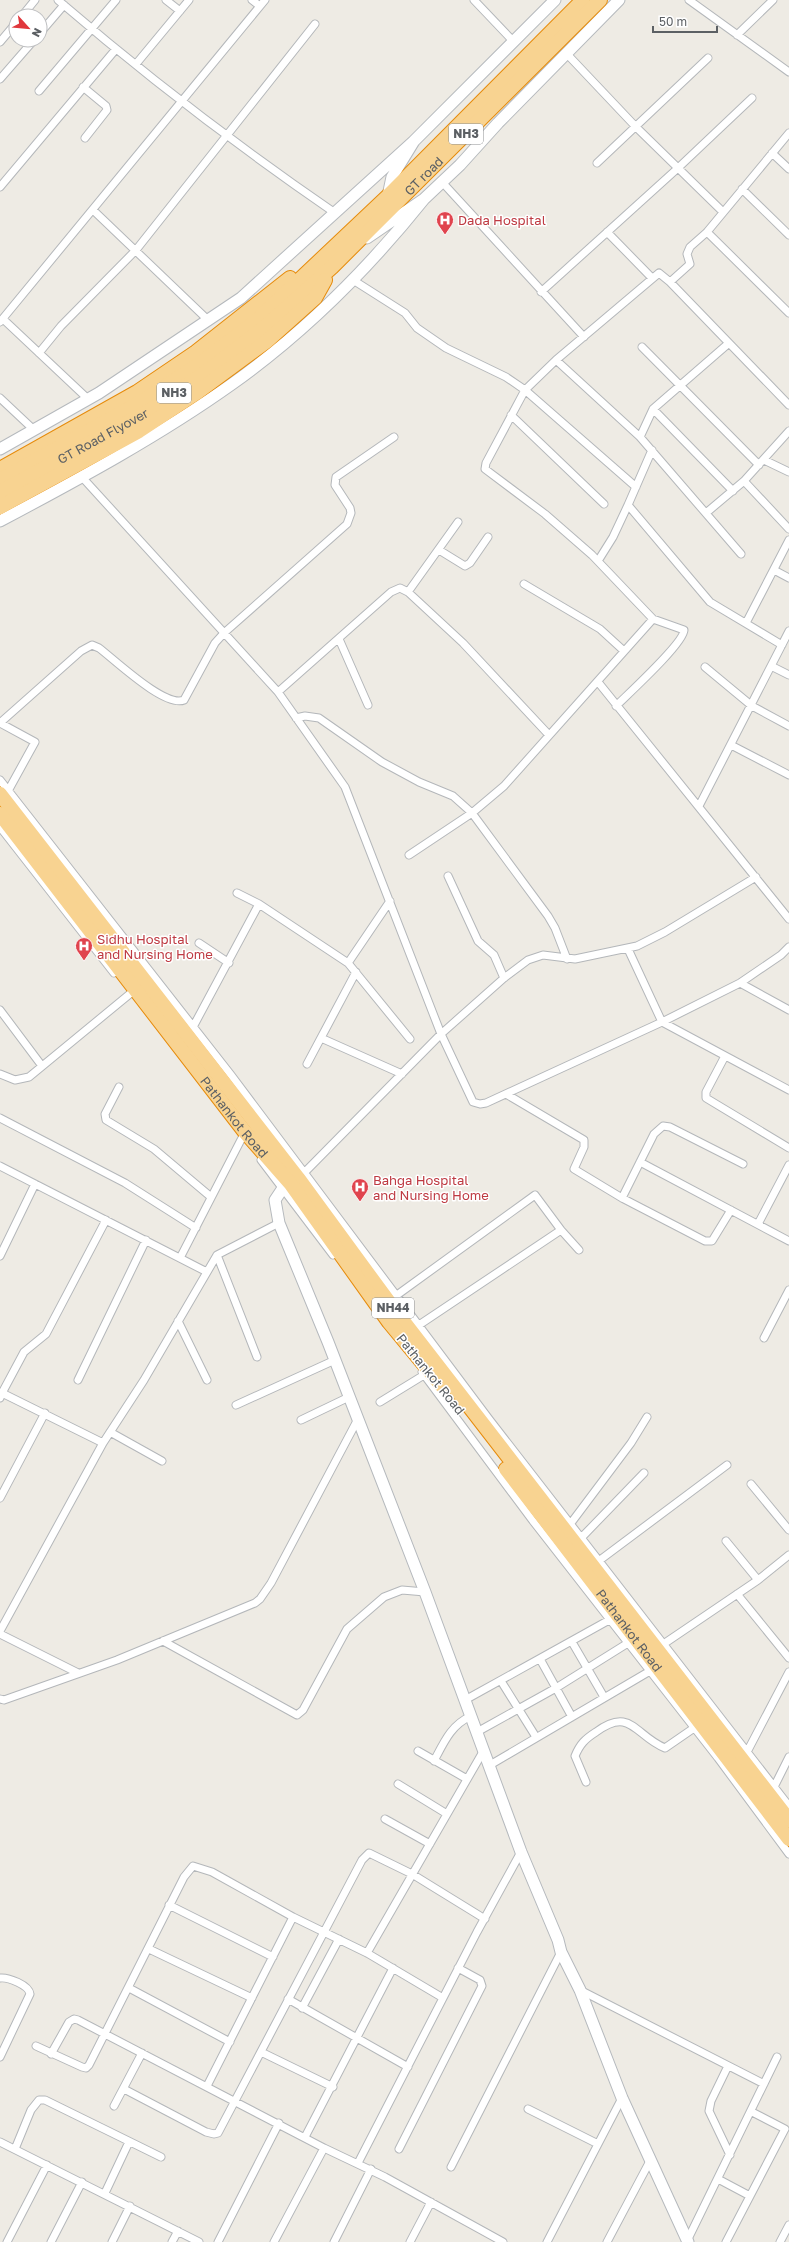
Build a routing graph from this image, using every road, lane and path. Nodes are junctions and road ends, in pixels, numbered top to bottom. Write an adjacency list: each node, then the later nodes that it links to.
1 (35, 0): 16 (street)
2 (116, 0): 20 (street)
3 (166, 0): 17 (street)
4 (188, 0): 17 (street)
5 (252, 0): 15 (street)
6 (265, 0): 15 (street)
7 (474, 0): 23 (street)
8 (555, 0): 23 (street)
9 (583, 0): 49 (highway, GT road / NH3)
10 (600, 0): 57 (highway, GT road / NH3)
11 (619, 0): 27 (street)
12 (689, 0): 22 (street)
13 (773, 0): 22 (street)
14 (61, 3): 18 (street); 20 (street)
15 (260, 6): 35 (street)
16 (28, 8)
17 (180, 11): 29 (street)
18 (48, 22)
19 (315, 24): 38 (street)
20 (93, 29): 26 (street); 33 (street)
21 (8, 32): 24 (street)
22 (736, 35): 30 (street)
23 (513, 41): 40 (street)
24 (0, 42)
25 (27, 48): 31 (street)
26 (116, 49): 29 (street); 32 (street)
27 (566, 53): 36 (street); 46 (street)
28 (708, 58): 36 (street)
29 (136, 64): 35 (street)
30 (789, 72)
31 (0, 80)
32 (83, 87): 39 (street); 45 (street)
33 (38, 91)
34 (752, 98): 43 (street)
35 (183, 101): 38 (street); 51 (street)
36 (636, 127): 42 (street); 43 (street)
37 (789, 132): 41 (street)
38 (226, 134): 53 (street); 58 (street)
39 (85, 138)
40 (414, 141): 49 (street); 53 (street)
41 (772, 153): 44 (street); 48 (street)
42 (597, 163)
43 (678, 168): 52 (street); 54 (street)
44 (789, 169)
45 (3, 177): 47 (street)
46 (442, 182): 50 (street); 64 (street)
47 (0, 186)
48 (742, 189): 52 (street); 56 (street)
49 (388, 196): 59 (highway, GT road / NH3)
50 (424, 199): 57 (street); 62 (street)
51 (93, 210): 58 (street); 66 (street)
52 (723, 212): 55 (street)
53 (335, 213): 67 (street)
54 (607, 232): 61 (street); 64 (street)
55 (707, 232): 63 (street); 65 (street)
56 (789, 235)
57 (353, 247): 60 (highway, GT road / NH3)
58 (136, 250): 67 (street); 71 (street)
59 (329, 252): 87 (highway); 88 (highway, GT Road Flyover / NH3)
60 (332, 267): 88 (highway, GT Road Flyover / NH3); 98 (highway)
61 (652, 278): 63 (street); 68 (street)
62 (353, 280): 74 (street); 90 (street)
63 (670, 282): 69 (street)
64 (541, 292): 68 (street)
65 (789, 312)
66 (2, 321): 71 (street)
67 (208, 321): 76 (street)
68 (584, 338): 72 (street)
69 (729, 344): 73 (street); 77 (street)
70 (642, 347): 73 (street)
71 (39, 353): 76 (street)
72 (556, 360): 74 (street); 83 (street)
73 (678, 385): 78 (street); 86 (street)
74 (525, 390): 79 (street); 93 (street)
75 (0, 398): 80 (street)
76 (88, 398): 80 (street)
77 (789, 405)
78 (653, 409): 83 (street); 94 (street)
79 (511, 415): 96 (street); 107 (street)
80 (34, 430): 84 (street)
81 (789, 431): 86 (street)
82 (394, 437): 115 (street)
83 (640, 437): 85 (street)
84 (0, 449)
85 (652, 450): 93 (street); 99 (street)
86 (761, 462): 89 (street); 92 (street)
87 (0, 469)
88 (33, 469): 91 (highway, GT Road Flyover / NH3); 95 (highway, GT Road Flyover / NH3)
89 (789, 472)
90 (81, 476): 100 (street); 115 (street)
91 (0, 480)
92 (744, 481): 94 (street); 102 (street)
93 (636, 487): 97 (street)
94 (732, 491): 99 (street)
95 (0, 492)
96 (604, 504)
97 (628, 505): 107 (street); 113 (street)
98 (0, 507)
99 (706, 513): 106 (street)
100 (0, 521)
101 (458, 522): 105 (street)
102 (789, 529)
103 (488, 536): 105 (street)
104 (789, 540): 108 (street)
105 (439, 550): 111 (street)
106 (741, 554)
107 (598, 561): 112 (street)
108 (774, 570): 109 (street); 113 (street)
109 (789, 578)
110 (524, 584): 118 (street)
111 (408, 592): 116 (street); 130 (street)
112 (653, 619): 118 (street); 125 (street)
113 (746, 623): 117 (street)
114 (789, 631): 117 (street)
115 (224, 633): 123 (street); 128 (street)
116 (339, 639): 123 (street); 124 (street)
117 (782, 645): 119 (street)
118 (624, 651): 122 (street)
119 (771, 666): 121 (street); 126 (street)
120 (705, 667): 126 (street)
121 (789, 675)
122 (598, 682): 125 (street); 130 (street)
123 (278, 692): 127 (street)
124 (368, 705)
125 (616, 706): 135 (street)
126 (752, 706): 129 (street); 131 (street)
127 (296, 718): 136 (street); 143 (street)
128 (0, 723): 134 (street)
129 (789, 726)
130 (549, 735): 136 (street)
131 (730, 745): 132 (street); 135 (street)
132 (789, 775)
133 (0, 780): 134 (street)
134 (4, 793): 159 (street); 178 (highway, NH44)
135 (699, 806): 141 (street)
136 (472, 813): 139 (street); 149 (street)
137 (0, 814): 172 (highway, Pathankot Road / NH44)
138 (0, 826): 155 (street)
139 (409, 855)
140 (448, 876): 153 (street)
141 (756, 877): 145 (street); 148 (street)
142 (237, 893): 144 (street)
143 (390, 901): 150 (street); 160 (street)
144 (259, 904): 150 (street); 151 (street)
145 (789, 919)
146 (199, 943): 151 (street)
147 (789, 947): 154 (street)
148 (628, 949): 149 (street); 158 (street)
149 (567, 959): 153 (street)
150 (348, 963): 152 (street)
151 (228, 964): 159 (street)
152 (356, 972): 161 (street); 162 (street)
153 (504, 978): 160 (street)
154 (740, 983): 157 (street); 158 (street)
155 (131, 993): 165 (street); 172 (street)
156 (0, 1010): 165 (street)
157 (789, 1010)
158 (662, 1022): 163 (street); 170 (street)
159 (193, 1027): 178 (street)
160 (441, 1034): 167 (street); 170 (street)
161 (321, 1038): 164 (street); 167 (street)
162 (410, 1039)
163 (725, 1056): 169 (street); 173 (street)
164 (307, 1064)
165 (42, 1066): 166 (street)
166 (0, 1074)
167 (402, 1074): 178 (street)
168 (119, 1087): 180 (street)
169 (789, 1090)
170 (506, 1094): 181 (street)
171 (0, 1118): 186 (street)
172 (244, 1134): 178 (highway, Pathankot Road / NH44); 180 (street)
173 (789, 1148)
174 (640, 1162): 175 (street); 181 (street); 182 (street)
175 (743, 1164)
176 (789, 1165): 185 (street)
177 (0, 1166): 179 (street)
178 (294, 1180): 184 (street); 197 (street); 203 (street); 266 (highway, NH44); 267 (highway, Pathankot Road / NH44)
179 (35, 1184): 183 (street); 188 (street)
180 (211, 1197): 186 (street)
181 (622, 1198): 182 (street)
182 (731, 1210): 185 (street)
183 (106, 1220): 189 (street); 206 (street)
184 (279, 1223): 192 (street); 202 (street)
185 (758, 1224): 190 (street)
186 (196, 1228): 194 (street)
187 (561, 1230): 191 (street); 197 (street); 199 (street)
188 (4, 1240): 193 (street)
189 (146, 1240): 194 (street); 204 (street)
190 (789, 1241)
191 (579, 1250)
192 (217, 1255): 195 (street); 201 (street)
193 (0, 1256)
194 (180, 1258): 195 (street)
195 (207, 1272): 198 (street)
196 (789, 1290): 200 (street)
197 (397, 1295): 199 (street)
198 (178, 1320): 205 (street); 214 (street)
199 (419, 1325): 221 (street)
200 (764, 1338)
201 (257, 1357)
202 (335, 1360): 207 (street); 209 (street)
203 (424, 1375): 208 (street); 230 (street)
204 (78, 1380)
205 (206, 1380)
206 (1, 1396): 210 (street)
207 (349, 1397): 212 (street); 213 (street)
208 (380, 1402)
209 (236, 1405)
210 (45, 1414): 215 (street); 220 (street)
211 (647, 1417): 221 (street)
212 (358, 1419): 228 (street); 232 (street)
213 (301, 1420)
214 (110, 1432): 215 (street); 216 (street)
215 (103, 1443): 231 (street)
216 (162, 1461)
217 (727, 1465): 226 (street)
218 (644, 1473): 223 (street)
219 (751, 1484): 222 (street)
220 (0, 1497)
221 (571, 1524): 223 (street)
222 (789, 1530)
223 (582, 1537): 226 (street)
224 (726, 1541): 227 (street)
225 (789, 1555): 227 (street)
226 (600, 1560): 235 (street)
227 (758, 1580): 229 (street)
228 (425, 1592): 232 (street); 246 (street)
229 (737, 1594): 235 (street); 236 (street)
230 (611, 1619): 233 (street); 234 (street)
231 (0, 1633): 241 (street)
232 (163, 1641): 241 (street)
233 (572, 1642): 237 (street); 238 (street)
234 (628, 1643): 238 (street); 239 (street)
235 (665, 1644): 255 (street)
236 (789, 1658)
237 (540, 1659): 242 (street); 243 (street)
238 (588, 1668): 243 (street); 244 (street)
239 (650, 1671): 244 (street); 250 (street)
240 (789, 1672): 255 (street)
241 (78, 1673): 245 (street)
242 (501, 1681): 246 (street); 247 (street)
243 (556, 1688): 247 (street); 249 (street)
244 (604, 1697): 249 (street)
245 (0, 1699)
246 (465, 1700): 248 (street)
247 (518, 1709): 251 (street); 252 (street)
248 (471, 1716): 251 (street); 257 (street)
249 (572, 1717): 252 (street)
250 (694, 1728): 260 (street); 270 (street)
251 (477, 1732): 253 (street)
252 (536, 1737): 258 (street)
253 (484, 1750): 258 (street); 259 (street)
254 (418, 1751): 257 (street)
255 (747, 1752): 262 (street)
256 (789, 1758): 262 (street)
257 (434, 1761): 259 (street)
258 (490, 1765): 269 (street)
259 (467, 1779): 264 (street)
260 (586, 1782)
261 (398, 1784): 264 (street)
262 (774, 1787): 263 (street)
263 (789, 1806)
264 (447, 1814): 268 (street)
265 (385, 1819): 268 (street)
266 (789, 1820)
267 (789, 1839)
268 (430, 1844): 271 (street)
269 (521, 1852): 274 (street); 278 (street)
270 (789, 1854)
271 (412, 1874): 274 (street); 275 (street); 279 (street)
272 (170, 1906): 273 (street); 277 (street); 280 (street)
273 (294, 1917): 275 (street); 280 (street)
274 (485, 1919): 282 (street)
275 (325, 1932): 276 (street); 288 (street)
276 (339, 1939): 279 (street); 289 (street)
277 (149, 1949): 284 (street); 286 (street)
278 (562, 1952): 285 (street); 324 (street)
279 (367, 1953): 281 (street)
280 (273, 1957): 286 (street)
281 (394, 1968): 287 (street); 291 (street)
282 (458, 1968): 287 (street); 317 (street)
283 (0, 1978): 297 (street)
284 (129, 1988): 290 (street); 292 (street)
285 (580, 1990): 299 (street); 305 (street)
286 (252, 1998): 292 (street)
287 (443, 1998): 300 (street)
288 (288, 1999): 289 (street); 294 (street)
289 (302, 2008): 291 (street)
290 (105, 2034): 295 (street); 296 (street); 296 (street)
291 (357, 2039): 300 (street); 303 (street)
292 (230, 2042): 302 (street)
293 (36, 2046): 296 (street)
294 (261, 2052): 303 (street); 306 (street)
295 (142, 2053): 302 (street); 304 (street)
296 (51, 2054)
297 (0, 2057)
298 (777, 2057): 301 (street)
299 (728, 2066): 301 (street); 319 (street)
300 (408, 2067): 322 (street)
301 (764, 2084): 309 (street)
302 (207, 2086): 306 (street)
303 (332, 2087): 312 (street)
304 (124, 2088): 306 (street); 307 (street)
305 (622, 2098): 315 (street); 321 (street)
306 (236, 2101): 310 (street)
307 (114, 2106)
308 (528, 2109): 315 (street)
309 (752, 2112): 311 (street); 319 (street)
310 (279, 2123): 312 (street); 339 (street)
311 (787, 2130): 329 (street)
312 (304, 2137): 316 (street)
313 (0, 2142): 318 (street)
314 (129, 2142): 318 (street); 320 (street); 328 (street)
315 (598, 2144): 344 (street)
316 (324, 2148): 322 (street); 340 (street)
317 (398, 2149)
318 (15, 2150): 323 (street)
319 (730, 2155): 326 (street)
320 (161, 2156)
321 (650, 2161): 345 (street); 346 (street)
322 (358, 2163): 325 (street)
323 (47, 2165): 327 (street); 334 (street)
324 (451, 2167)
325 (371, 2169): 330 (street); 341 (street)
326 (718, 2179): 329 (street); 346 (street)
327 (82, 2182): 328 (street); 335 (street)
328 (105, 2193): 331 (street)
329 (750, 2196): 347 (street)
330 (431, 2202): 342 (street); 343 (street)
331 (130, 2206): 333 (street); 336 (street)
332 (789, 2224): 348 (street)
333 (178, 2231): 337 (street); 338 (street)
334 (7, 2242)
335 (51, 2242)
336 (112, 2242)
337 (172, 2242)
338 (199, 2242)
339 (218, 2242)
340 (274, 2242)
341 (334, 2242)
342 (410, 2242)
343 (503, 2242)
344 (547, 2242)
345 (607, 2242)
346 (688, 2242)
347 (726, 2242)
348 (780, 2242)

